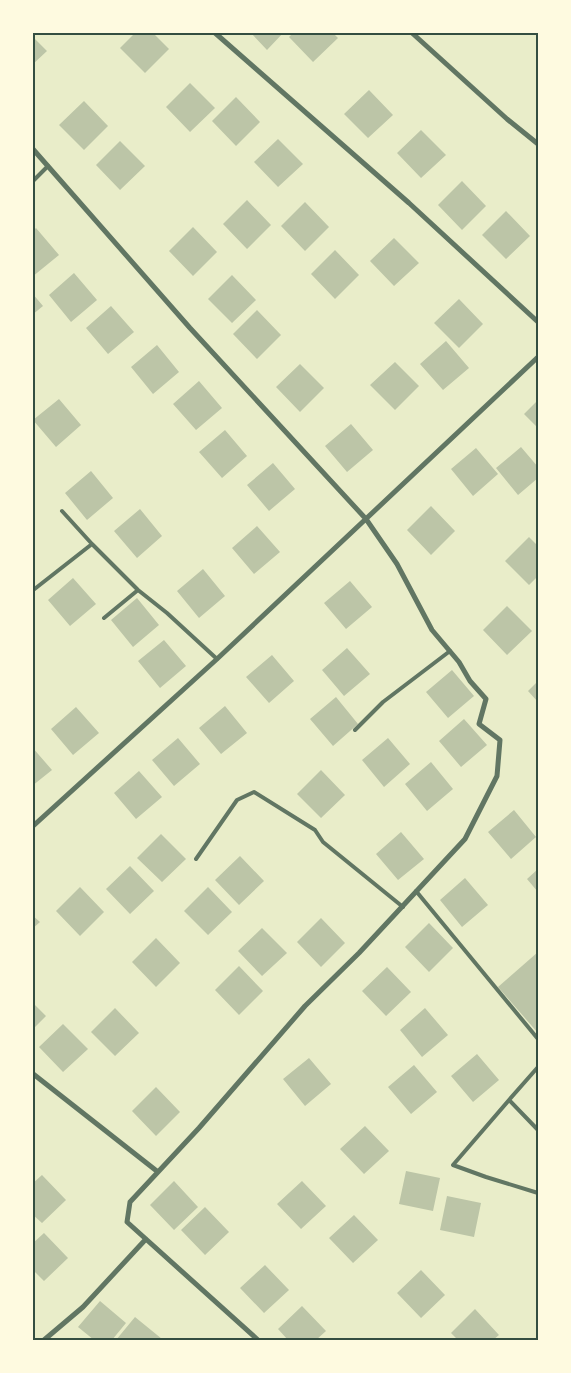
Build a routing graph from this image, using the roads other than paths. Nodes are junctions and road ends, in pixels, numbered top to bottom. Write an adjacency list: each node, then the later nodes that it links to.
1 (214, 32): 7 (street)
2 (411, 32): 3 (street)
3 (538, 144)
4 (32, 148): 5 (street)
5 (48, 166): 6 (lane); 10 (street)
6 (32, 182)
7 (538, 322)
8 (538, 357): 10 (street)
9 (62, 511): 11 (lane)
10 (366, 519): 15 (street); 16 (street)
11 (92, 544): 12 (lane); 13 (lane)
12 (138, 590): 14 (lane); 16 (lane)
13 (32, 591)
14 (104, 618)
15 (450, 651): 17 (lane); 20 (street)
16 (217, 659): 18 (street)
17 (355, 730)
18 (34, 824)
19 (196, 859): 21 (lane)
20 (416, 891): 21 (street); 22 (lane)
21 (403, 907): 27 (street)
22 (538, 1040)
23 (538, 1067): 25 (lane)
24 (32, 1073): 27 (street)
25 (509, 1100): 26 (lane); 28 (lane)
26 (538, 1130)
27 (158, 1172): 29 (street)
28 (538, 1193)
29 (146, 1239): 30 (street); 31 (street)
30 (44, 1340)
31 (258, 1340)

